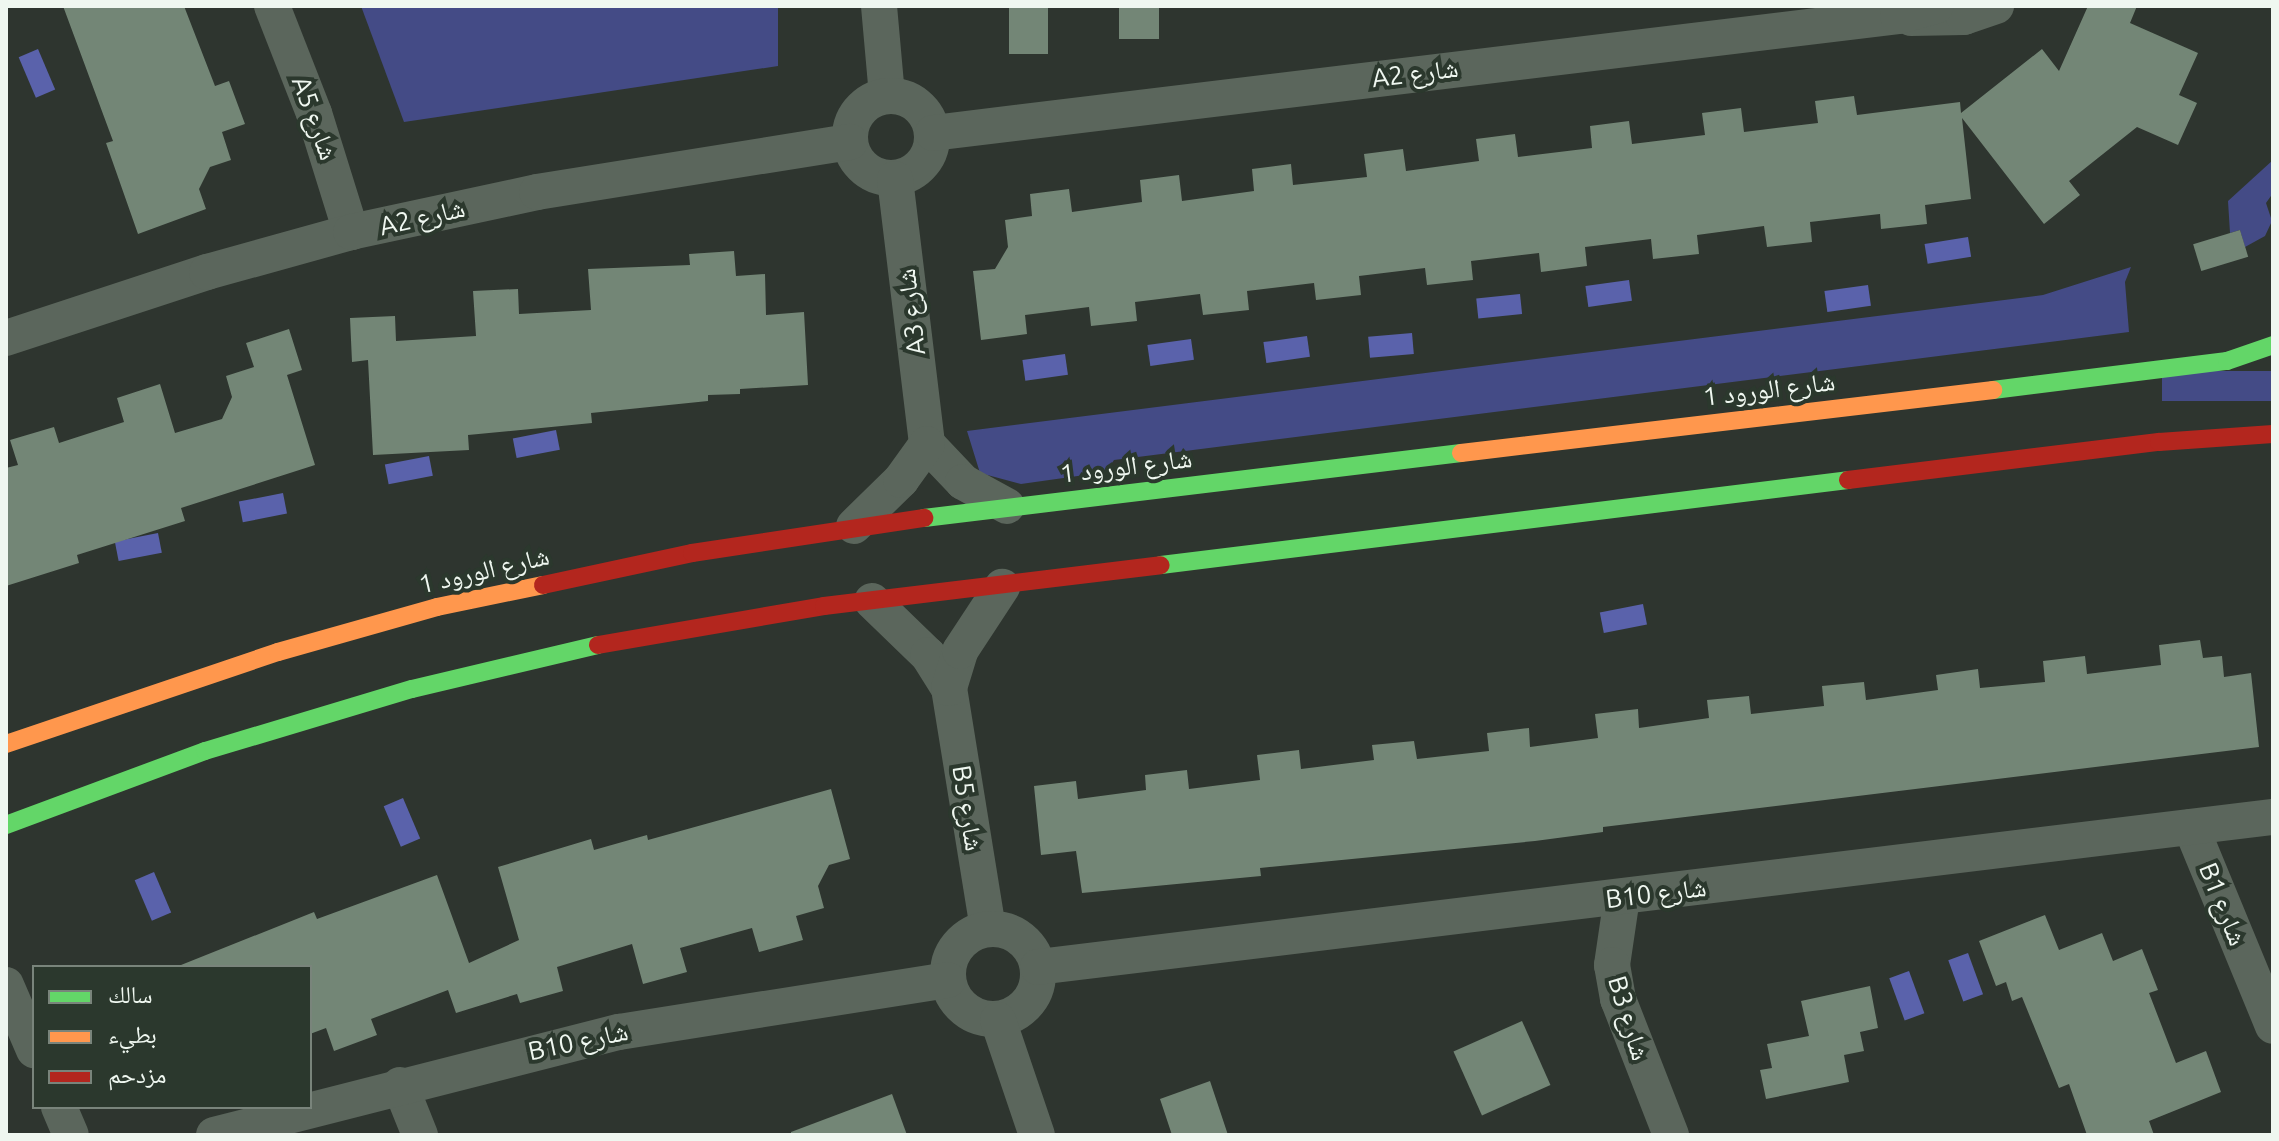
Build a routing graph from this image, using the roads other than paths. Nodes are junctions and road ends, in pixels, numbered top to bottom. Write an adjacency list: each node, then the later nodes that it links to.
1 (272, 6): 10 (street, A5 شارع)
2 (879, 6): 6 (street)
3 (1936, 6): 5 (street)
4 (1996, 6): 5 (street)
5 (1898, 16): 7 (street, A2 شارع)
6 (887, 96): 7 (street); 8 (street)
7 (933, 133): 9 (street)
8 (850, 142): 9 (street); 10 (street, A2 شارع)
9 (895, 179): 18 (street, A3 شارع)
10 (351, 232): 11 (street, A2 شارع)
11 (6, 338)
12 (2273, 345): 14 (street, شارع الورود 1)
13 (2273, 358): 14 (street)
14 (2227, 361): 19 (street, شارع الورود 1)
15 (2273, 419): 17 (street)
16 (2273, 434): 17 (street)
17 (2208, 437): 21 (street)
18 (927, 444): 19 (street); 20 (street)
19 (1007, 506): 20 (street, شارع الورود 1)
20 (854, 526): 24 (street, شارع الورود 1)
21 (1002, 587): 22 (street); 23 (street, B5 شارع)
22 (872, 601): 23 (street, B5 شارع); 26 (street)
23 (949, 688): 29 (street, B5 شارع)
24 (6, 744)
25 (2273, 817): 27 (street, B10 شارع)
26 (6, 825)
27 (2191, 827): 28 (street, B10 شارع); 34 (street, B1 شارع)
28 (1622, 897): 30 (street, B10 شارع); 44 (street, B3 شارع)
29 (988, 929): 30 (street); 31 (street)
30 (1038, 967): 33 (street)
31 (948, 980): 33 (street); 36 (street, B10 شارع)
32 (6, 985): 35 (street)
33 (998, 1020): 43 (street)
34 (2273, 1026)
35 (32, 1045)
36 (400, 1085): 39 (street, B10 شارع); 42 (street)
37 (60, 1109): 40 (street)
38 (311, 1109): 41 (street, B10 شارع)
39 (312, 1109)
40 (71, 1135)
41 (214, 1135)
42 (420, 1135)
43 (1037, 1135)
44 (1671, 1135)

